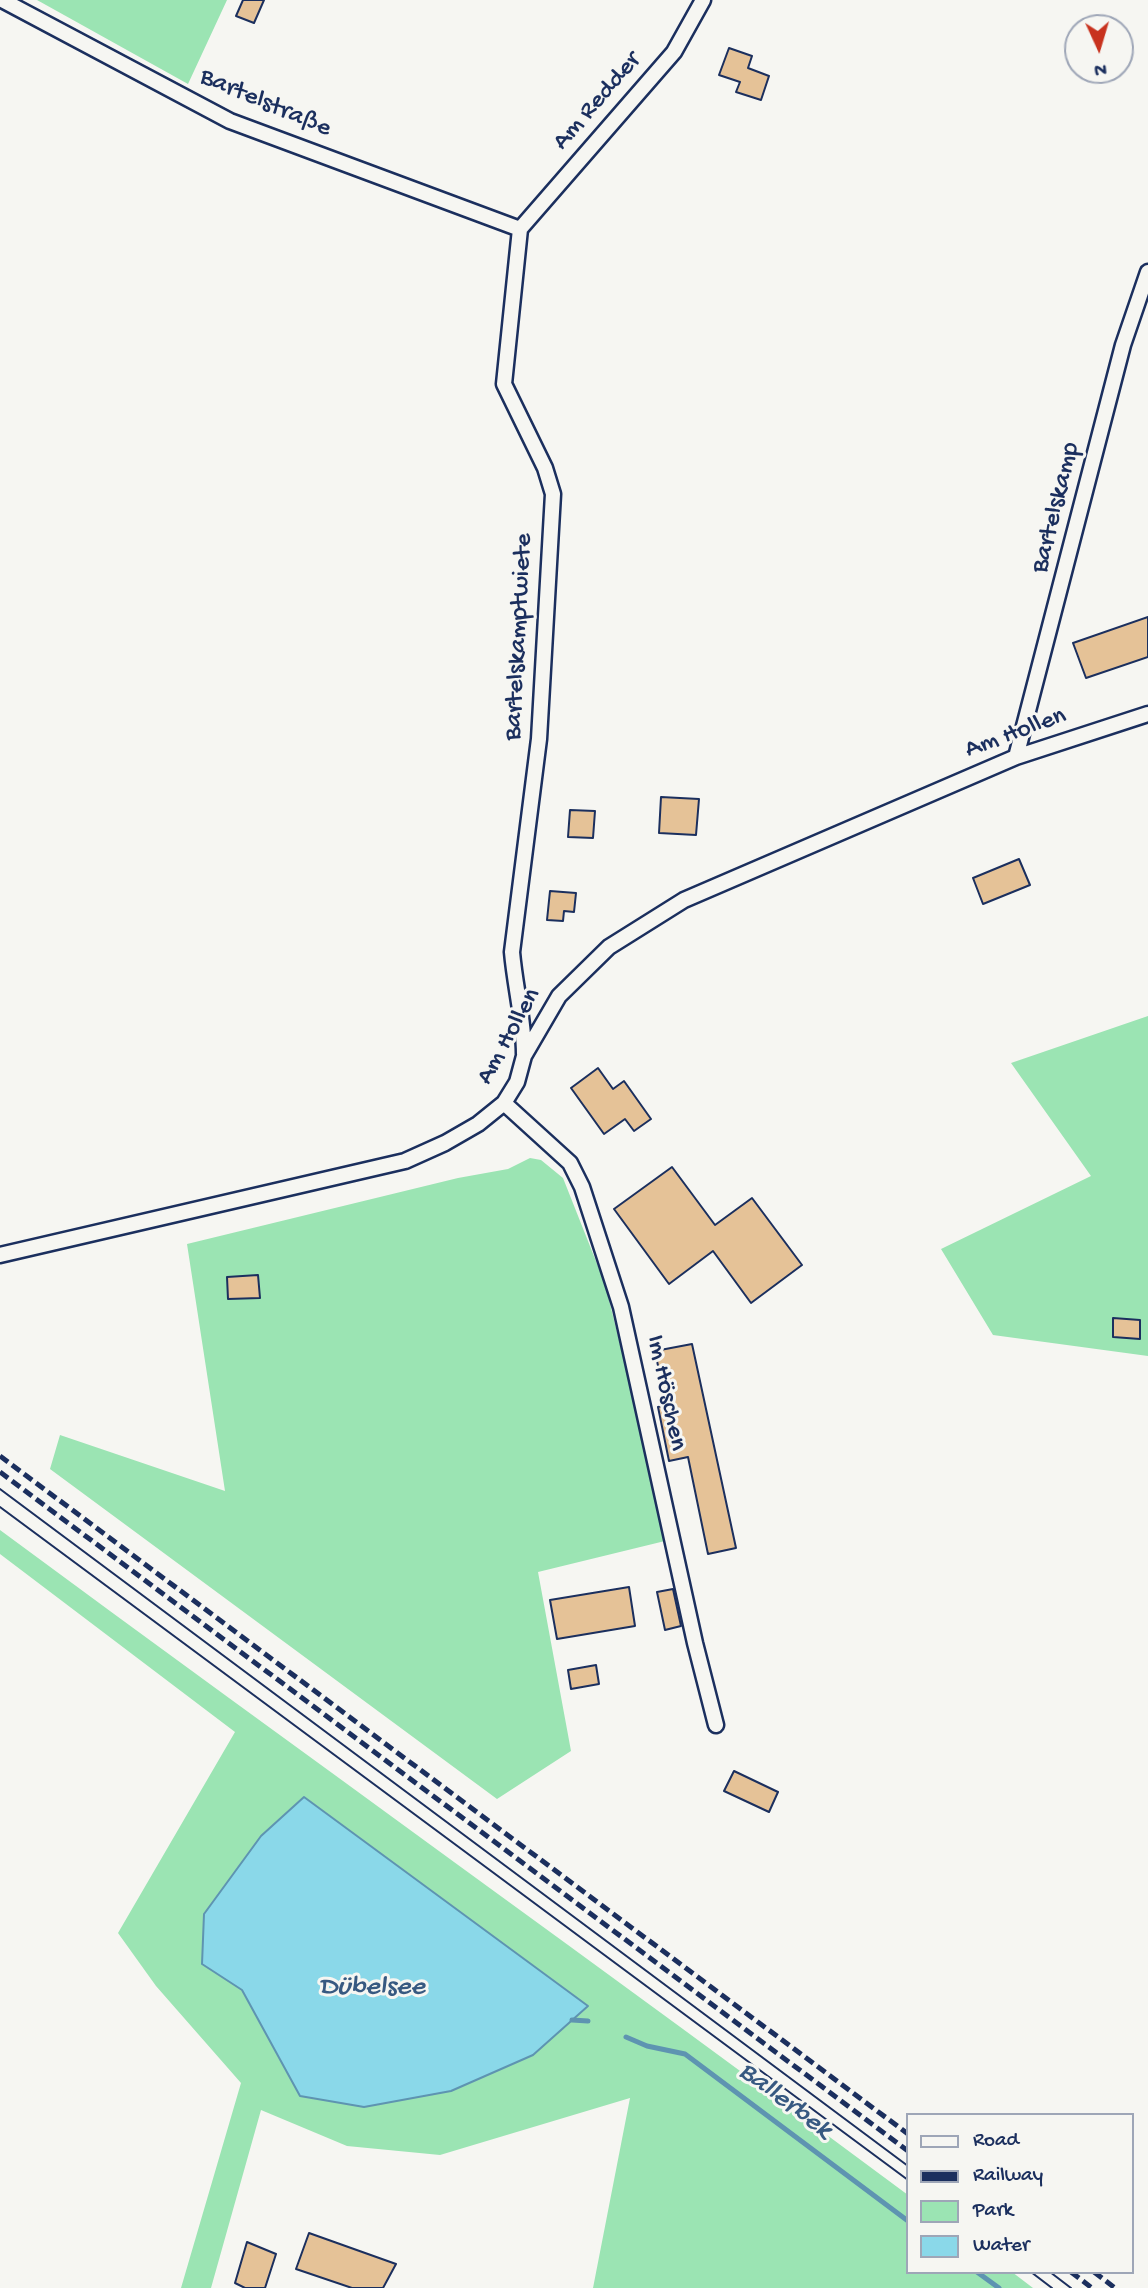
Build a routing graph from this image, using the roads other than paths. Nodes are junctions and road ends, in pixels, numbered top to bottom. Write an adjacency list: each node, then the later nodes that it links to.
1 (2, 0): 3 (street, Bartelstraße)
2 (703, 0): 3 (street, Am Redder)
3 (520, 229): 7 (street, Bartelskamptwiete)
4 (1148, 272): 6 (street, Bartelskamp)
5 (1148, 714): 6 (street, Am Hollen)
6 (1016, 757): 7 (street, Am Hollen)
7 (524, 1056): 8 (street, Am Hollen)
8 (504, 1103): 9 (street, Am Hollen); 10 (street, Im Höschen)
9 (0, 1255)
10 (716, 1725)

